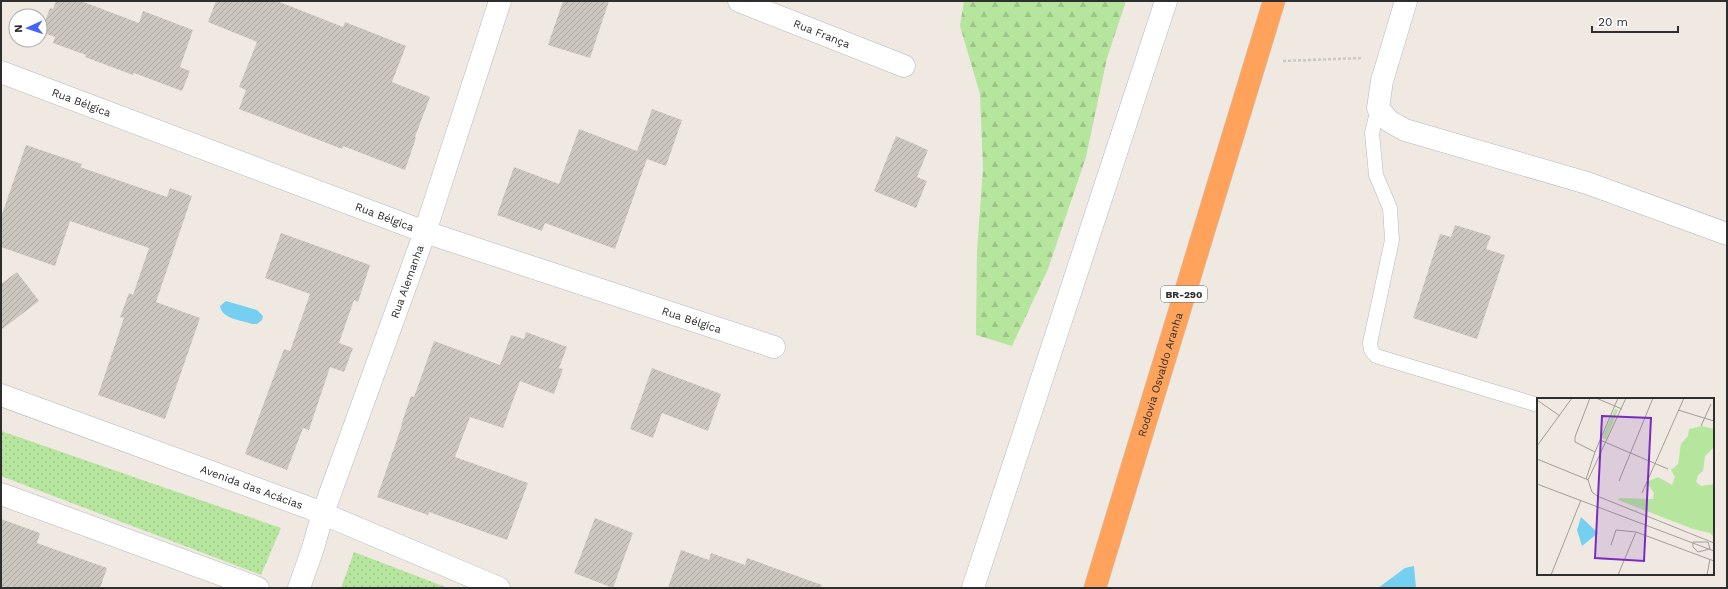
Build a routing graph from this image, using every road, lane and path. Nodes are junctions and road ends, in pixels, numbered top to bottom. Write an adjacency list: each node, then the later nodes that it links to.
1 (500, 1): 11 (street, Rua Alemanha)
2 (739, 1): 7 (street, Rua França)
3 (1166, 1): 21 (street)
4 (1274, 1): 6 (highway, Rodovia Osvaldo Aranha / BR-290)
5 (1406, 1): 9 (street)
6 (1254, 63): 9 (path); 22 (highway, Rodovia Osvaldo Aranha / BR-290)
7 (904, 66)
8 (1, 72): 11 (street, Rua Bélgica)
9 (1382, 81): 10 (street)
10 (1378, 108): 12 (street); 15 (lane)
11 (425, 232): 13 (street, Rua Bélgica); 17 (street, Rua Alemanha)
12 (1727, 234)
13 (774, 348)
14 (1, 395): 17 (street, Avenida das Acácias)
15 (1537, 405)
16 (1, 494): 18 (street)
17 (323, 513): 19 (street, Rua Alemanha); 20 (street, Avenida das Acácias)
18 (258, 588)
19 (299, 588)
20 (499, 588)
21 (973, 588)
22 (1095, 588)

